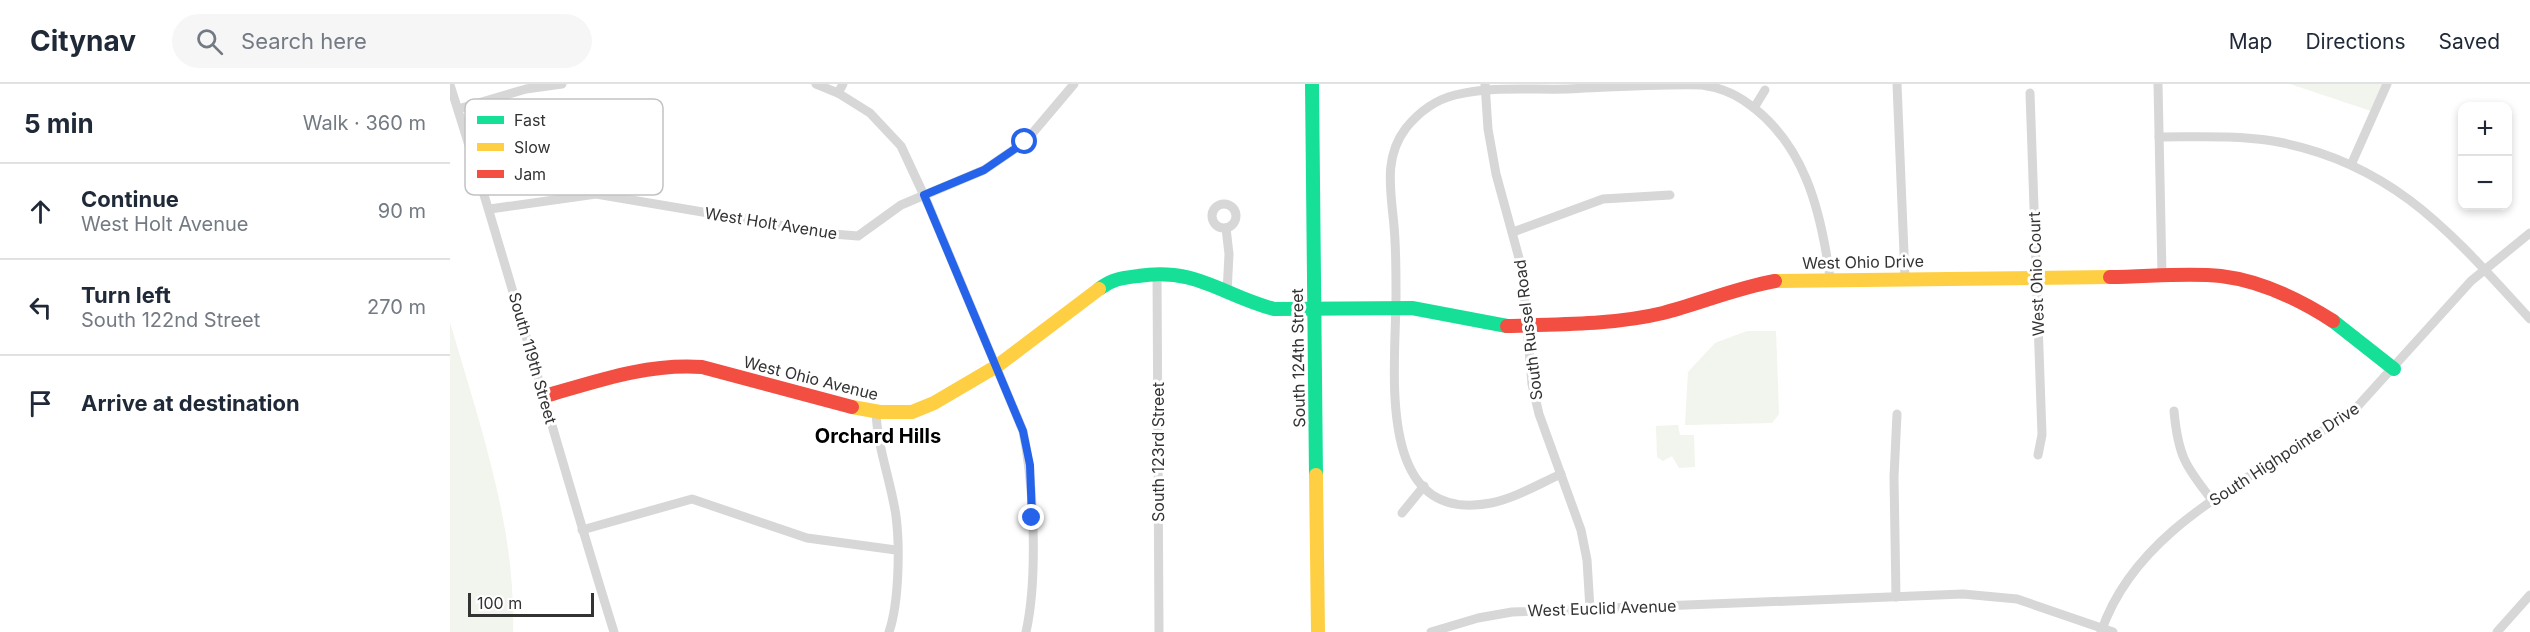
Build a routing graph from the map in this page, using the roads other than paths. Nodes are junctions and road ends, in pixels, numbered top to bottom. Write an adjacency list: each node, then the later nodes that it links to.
1 (562, 84): 13 (street)
2 (816, 84): 10 (street)
3 (1074, 84): 23 (street, West Holt Avenue)
4 (1312, 84): 37 (street, South 124th Street)
5 (1897, 84): 34 (street)
6 (2158, 84): 18 (street)
7 (2387, 84): 19 (street)
8 (450, 85): 16 (street, South 119th Street)
9 (1486, 88): 15 (street); 27 (street, South Russel Road); 36 (street)
10 (841, 89): 23 (street)
11 (1765, 90): 15 (street)
12 (2030, 93): 32 (street, West Ohio Court)
13 (492, 99)
14 (465, 107): 16 (street)
15 (1754, 108): 33 (street)
16 (458, 109): 17 (street, South 119th Street)
17 (465, 131)
18 (2159, 137): 19 (street); 31 (street)
19 (2351, 165): 29 (street)
20 (486, 195): 25 (street, South 119th Street)
21 (589, 195): 25 (street, West Holt Avenue)
22 (602, 195): 23 (street, West Holt Avenue)
23 (924, 195): 40 (street)
24 (1670, 195): 27 (street)
25 (490, 209): 42 (street, South 119th Street)
26 (1226, 228): 35 (street)
27 (1513, 232): 39 (street, South Russel Road)
28 (2530, 233): 29 (street, South Highpointe Drive)
29 (2485, 270): 38 (street); 41 (street, South Highpointe Drive)
30 (1157, 273): 35 (street, West Ohio Avenue); 40 (street, West Ohio Avenue); 60 (street, South 123rd Street)
31 (2162, 275): 32 (street, West Ohio Drive); 41 (street, West Ohio Drive)
32 (2036, 276): 34 (street, West Ohio Drive); 46 (street, West Ohio Court)
33 (1830, 278): 34 (street, West Ohio Drive); 39 (street, West Ohio Drive)
34 (1905, 278)
35 (1227, 293): 37 (street, West Ohio Avenue)
36 (1396, 308): 37 (street, West Ohio Drive); 39 (street, West Ohio Drive); 48 (street)
37 (1314, 309): 61 (street, South 124th Street)
38 (2530, 319)
39 (1527, 326): 47 (street, South Russel Road)
40 (997, 366): 43 (street, West Ohio Avenue); 59 (street)
41 (2394, 369): 49 (street, South Highpointe Drive)
42 (544, 396): 43 (street, West Ohio Avenue); 51 (street, South 119th Street)
43 (876, 411): 52 (street)
44 (2174, 411): 49 (street)
45 (1897, 414): 54 (street)
46 (2038, 455)
47 (1561, 474): 48 (street); 55 (street, South Russel Road)
48 (1424, 486): 50 (street)
49 (2212, 500): 56 (street, South Highpointe Drive)
50 (1402, 513)
51 (582, 530): 52 (street); 57 (street, South 119th Street)
52 (896, 550): 58 (street)
53 (2530, 595): 64 (street)
54 (1896, 597): 55 (street, West Euclid Avenue); 56 (street, West Euclid Avenue)
55 (1590, 609): 62 (street, West Euclid Avenue)
56 (2102, 630): 63 (street, West Euclid Avenue)
57 (614, 632)
58 (889, 632)
59 (1026, 632)
60 (1159, 632)
61 (1317, 632)
62 (1431, 632)
63 (2113, 632)
64 (2497, 632)

